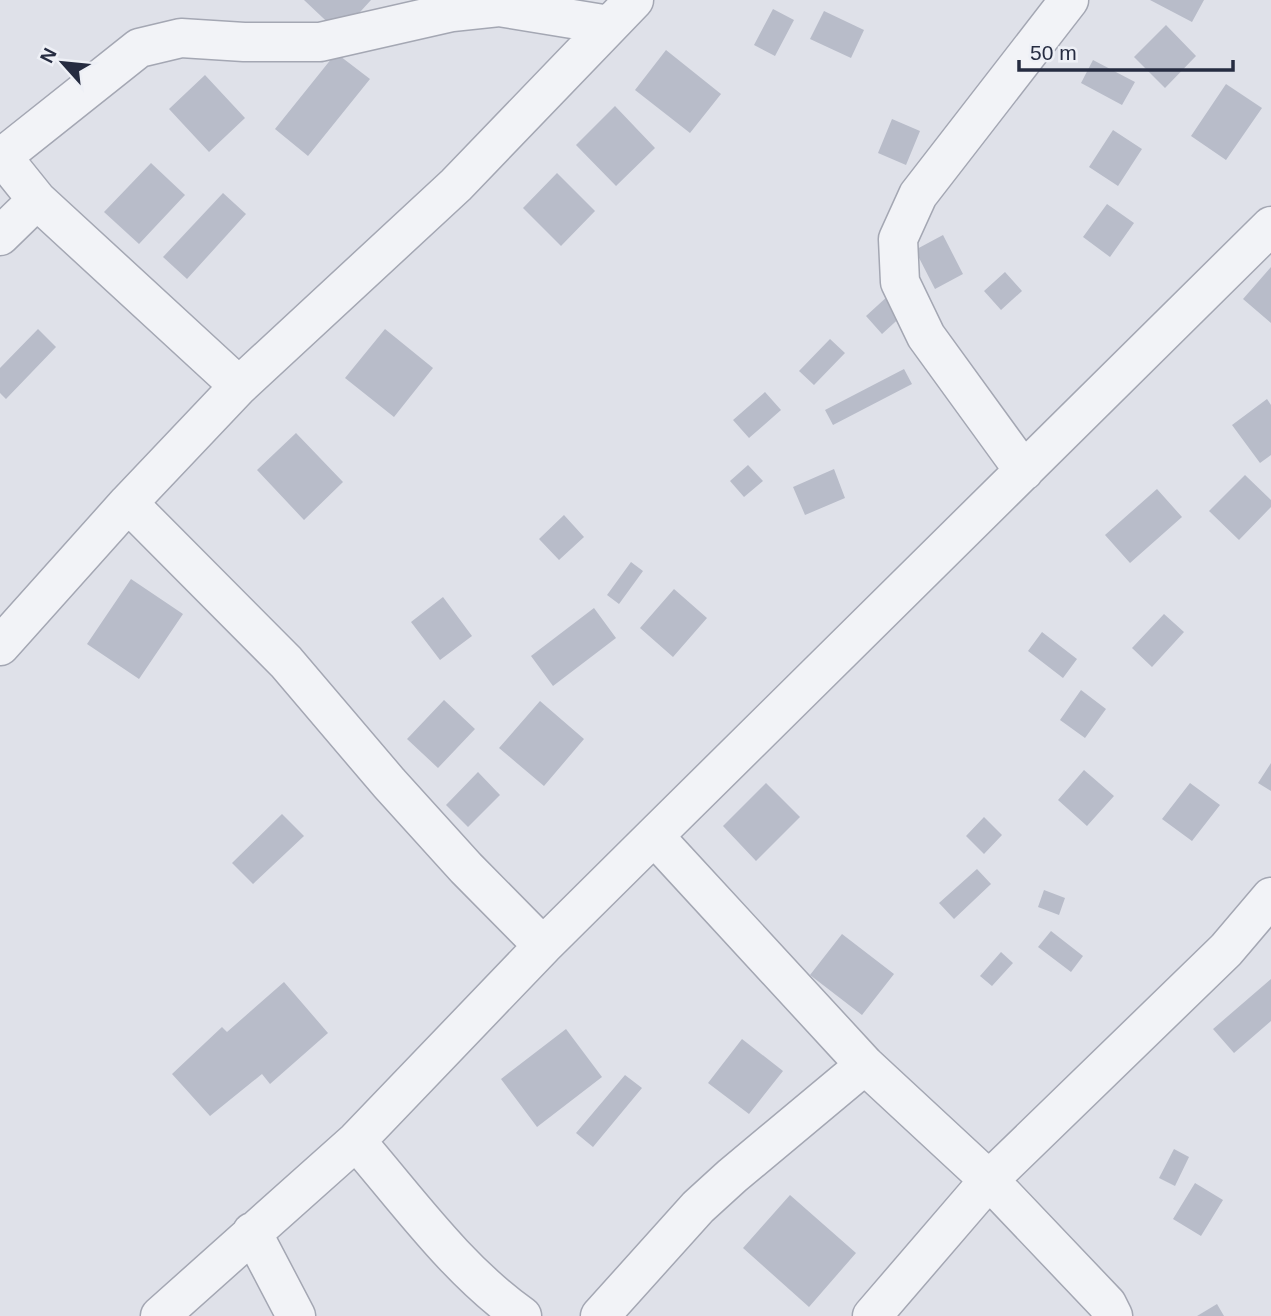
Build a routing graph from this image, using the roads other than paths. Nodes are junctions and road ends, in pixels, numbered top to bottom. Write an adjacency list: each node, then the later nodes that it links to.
1 (1069, 0): 8 (street)
2 (626, 7): 3 (street); 7 (street)
3 (1, 156): 4 (street)
4 (37, 200): 6 (street); 7 (street)
5 (1271, 226): 8 (street)
6 (0, 236)
7 (239, 386): 9 (street)
8 (1024, 471): 11 (street)
9 (128, 503): 10 (street); 13 (street)
10 (0, 646)
11 (654, 836): 13 (street); 14 (street)
12 (1271, 897): 16 (street)
13 (543, 946): 15 (street)
14 (865, 1065): 16 (street); 21 (street)
15 (356, 1141): 17 (street); 20 (street)
16 (989, 1180): 22 (street); 23 (street)
17 (252, 1232): 18 (street); 19 (street)
18 (160, 1316)
19 (296, 1316)
20 (522, 1316)
21 (600, 1316)
22 (872, 1316)
23 (1113, 1316)

